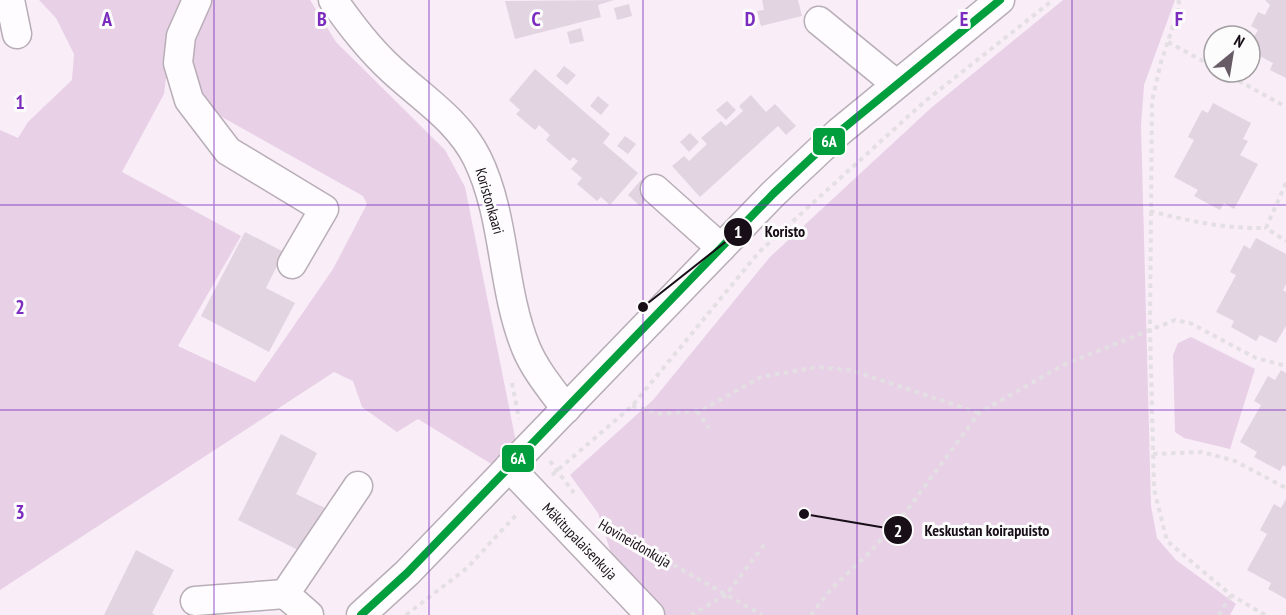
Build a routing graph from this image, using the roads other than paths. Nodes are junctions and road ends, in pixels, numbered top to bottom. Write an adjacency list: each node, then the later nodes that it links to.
1 (10, 0): 6 (street)
2 (197, 0): 10 (street)
3 (333, 0): 11 (street, Koristonkaari)
4 (1000, 0): 7 (street)
5 (819, 21): 7 (street)
6 (17, 34)
7 (896, 84): 9 (street)
8 (656, 189): 9 (street)
9 (721, 248): 11 (street)
10 (292, 264)
11 (566, 409): 12 (street)
12 (509, 467): 17 (street); 18 (street, Mäkitupalaisenkuja)
13 (358, 486): 14 (street)
14 (285, 594): 15 (street); 16 (street)
15 (195, 601)
16 (309, 615)
17 (362, 615)
18 (650, 615)

